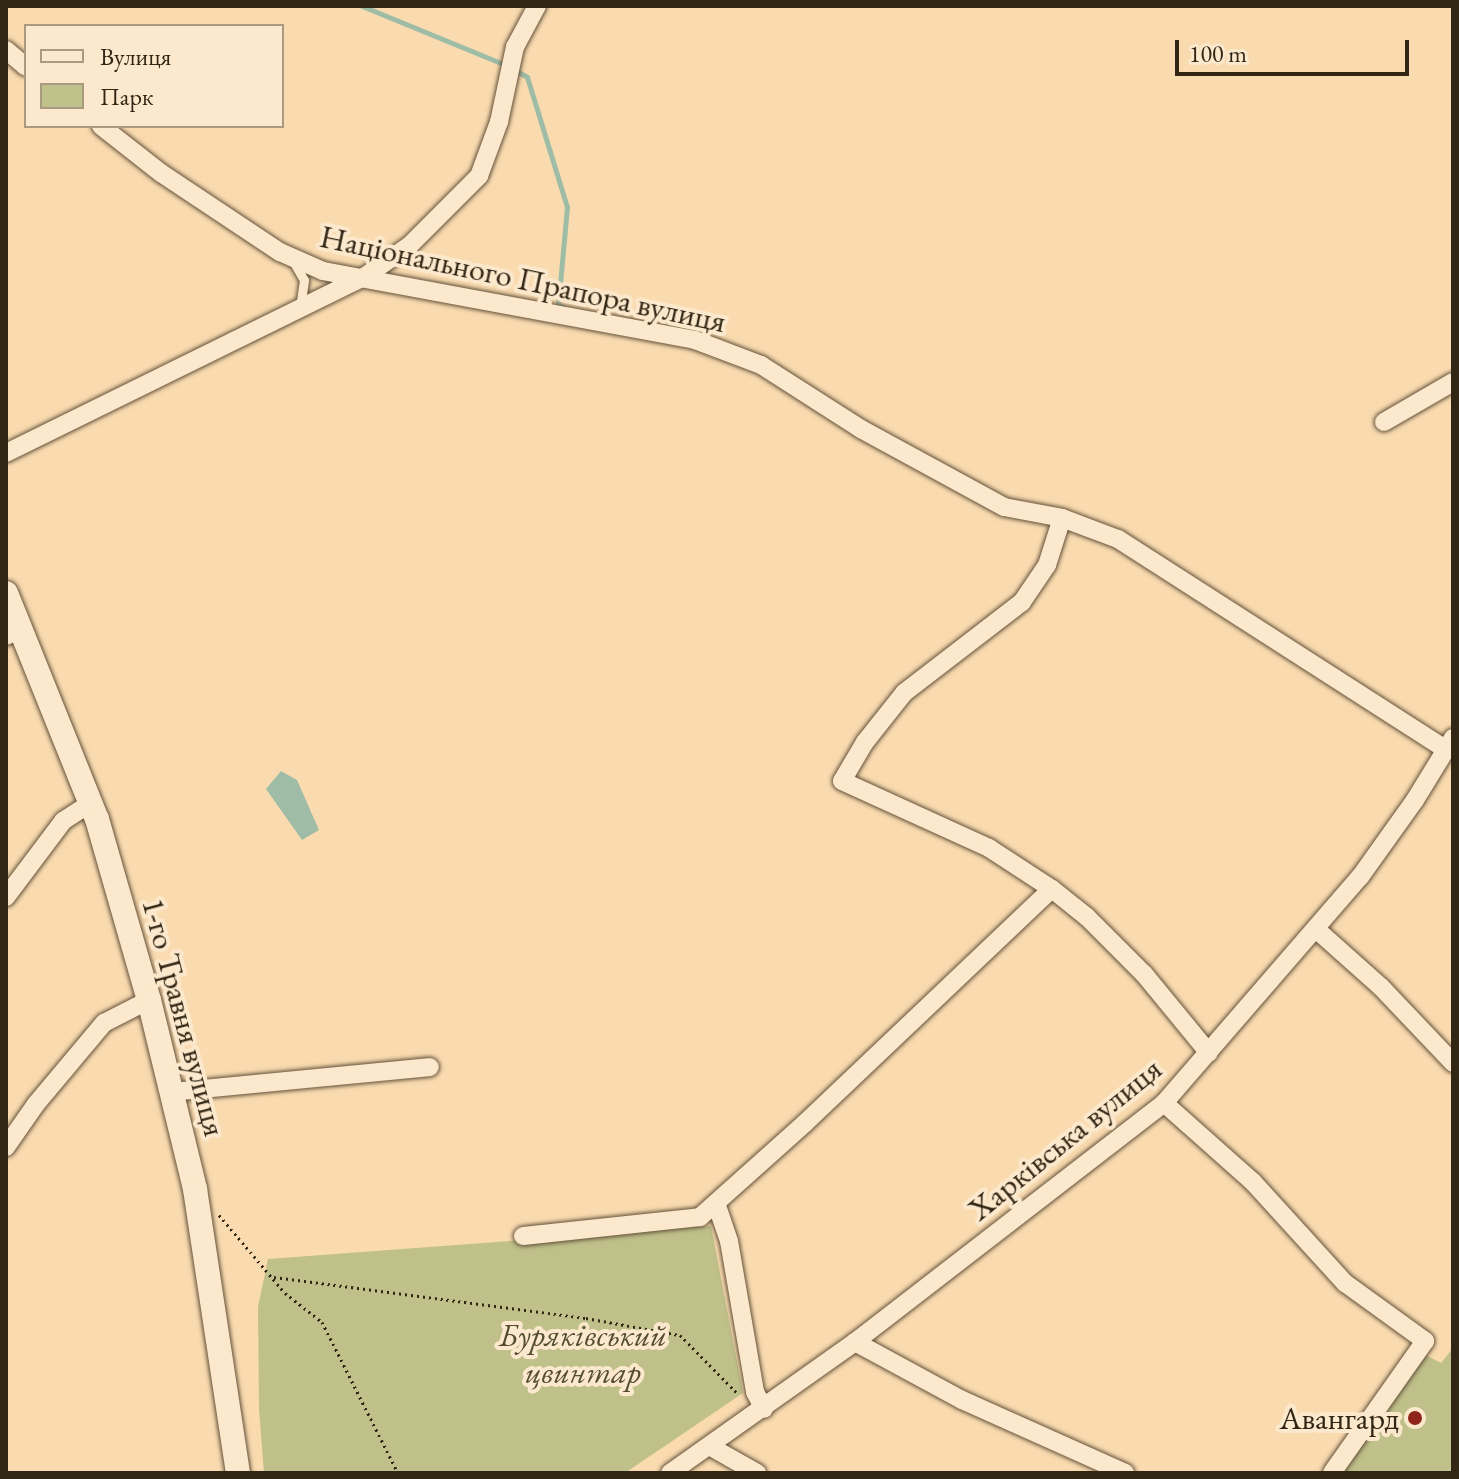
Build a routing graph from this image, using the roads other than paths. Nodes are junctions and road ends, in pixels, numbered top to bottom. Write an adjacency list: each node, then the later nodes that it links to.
1 (537, 6): 6 (street)
2 (6, 50): 3 (street)
3 (24, 65)
4 (104, 128): 5 (street, Національного Прапора вулиця)
5 (280, 252): 6 (street, Національного Прапора вулиця); 7 (lane)
6 (364, 277): 7 (street); 11 (street, Національного Прапора вулиця)
7 (300, 309): 10 (street)
8 (1453, 382): 9 (street)
9 (1384, 422)
10 (6, 453)
11 (1062, 518): 14 (street, Національного Прапора вулиця); 16 (street)
12 (6, 593): 13 (street, 1-го Травня вулиця)
13 (13, 633): 15 (street, 1-го Травня вулиця)
14 (1449, 743): 18 (street, Харківська вулиця)
15 (91, 803): 17 (street); 19 (street, 1-го Травня вулиця)
16 (1052, 889): 20 (street); 26 (street)
17 (6, 897)
18 (1317, 930): 20 (street, Харківська вулиця); 21 (street)
19 (149, 1000): 23 (street, 1-го Травня вулиця); 25 (street)
20 (1209, 1053): 24 (street, Харківська вулиця)
21 (1453, 1063)
22 (430, 1067): 23 (street)
23 (171, 1092): 31 (street, 1-го Травня вулиця)
24 (1164, 1103): 28 (street, Харківська вулиця); 35 (street)
25 (6, 1147)
26 (716, 1203): 27 (street); 29 (street)
27 (523, 1236)
28 (855, 1342): 29 (street, Харківська вулиця); 34 (street)
29 (764, 1409): 30 (street, Харківська вулиця)
30 (711, 1447): 32 (street, Харківська вулиця); 33 (street)
31 (238, 1473)
32 (670, 1473)
33 (757, 1473)
34 (1125, 1473)
35 (1332, 1473)

